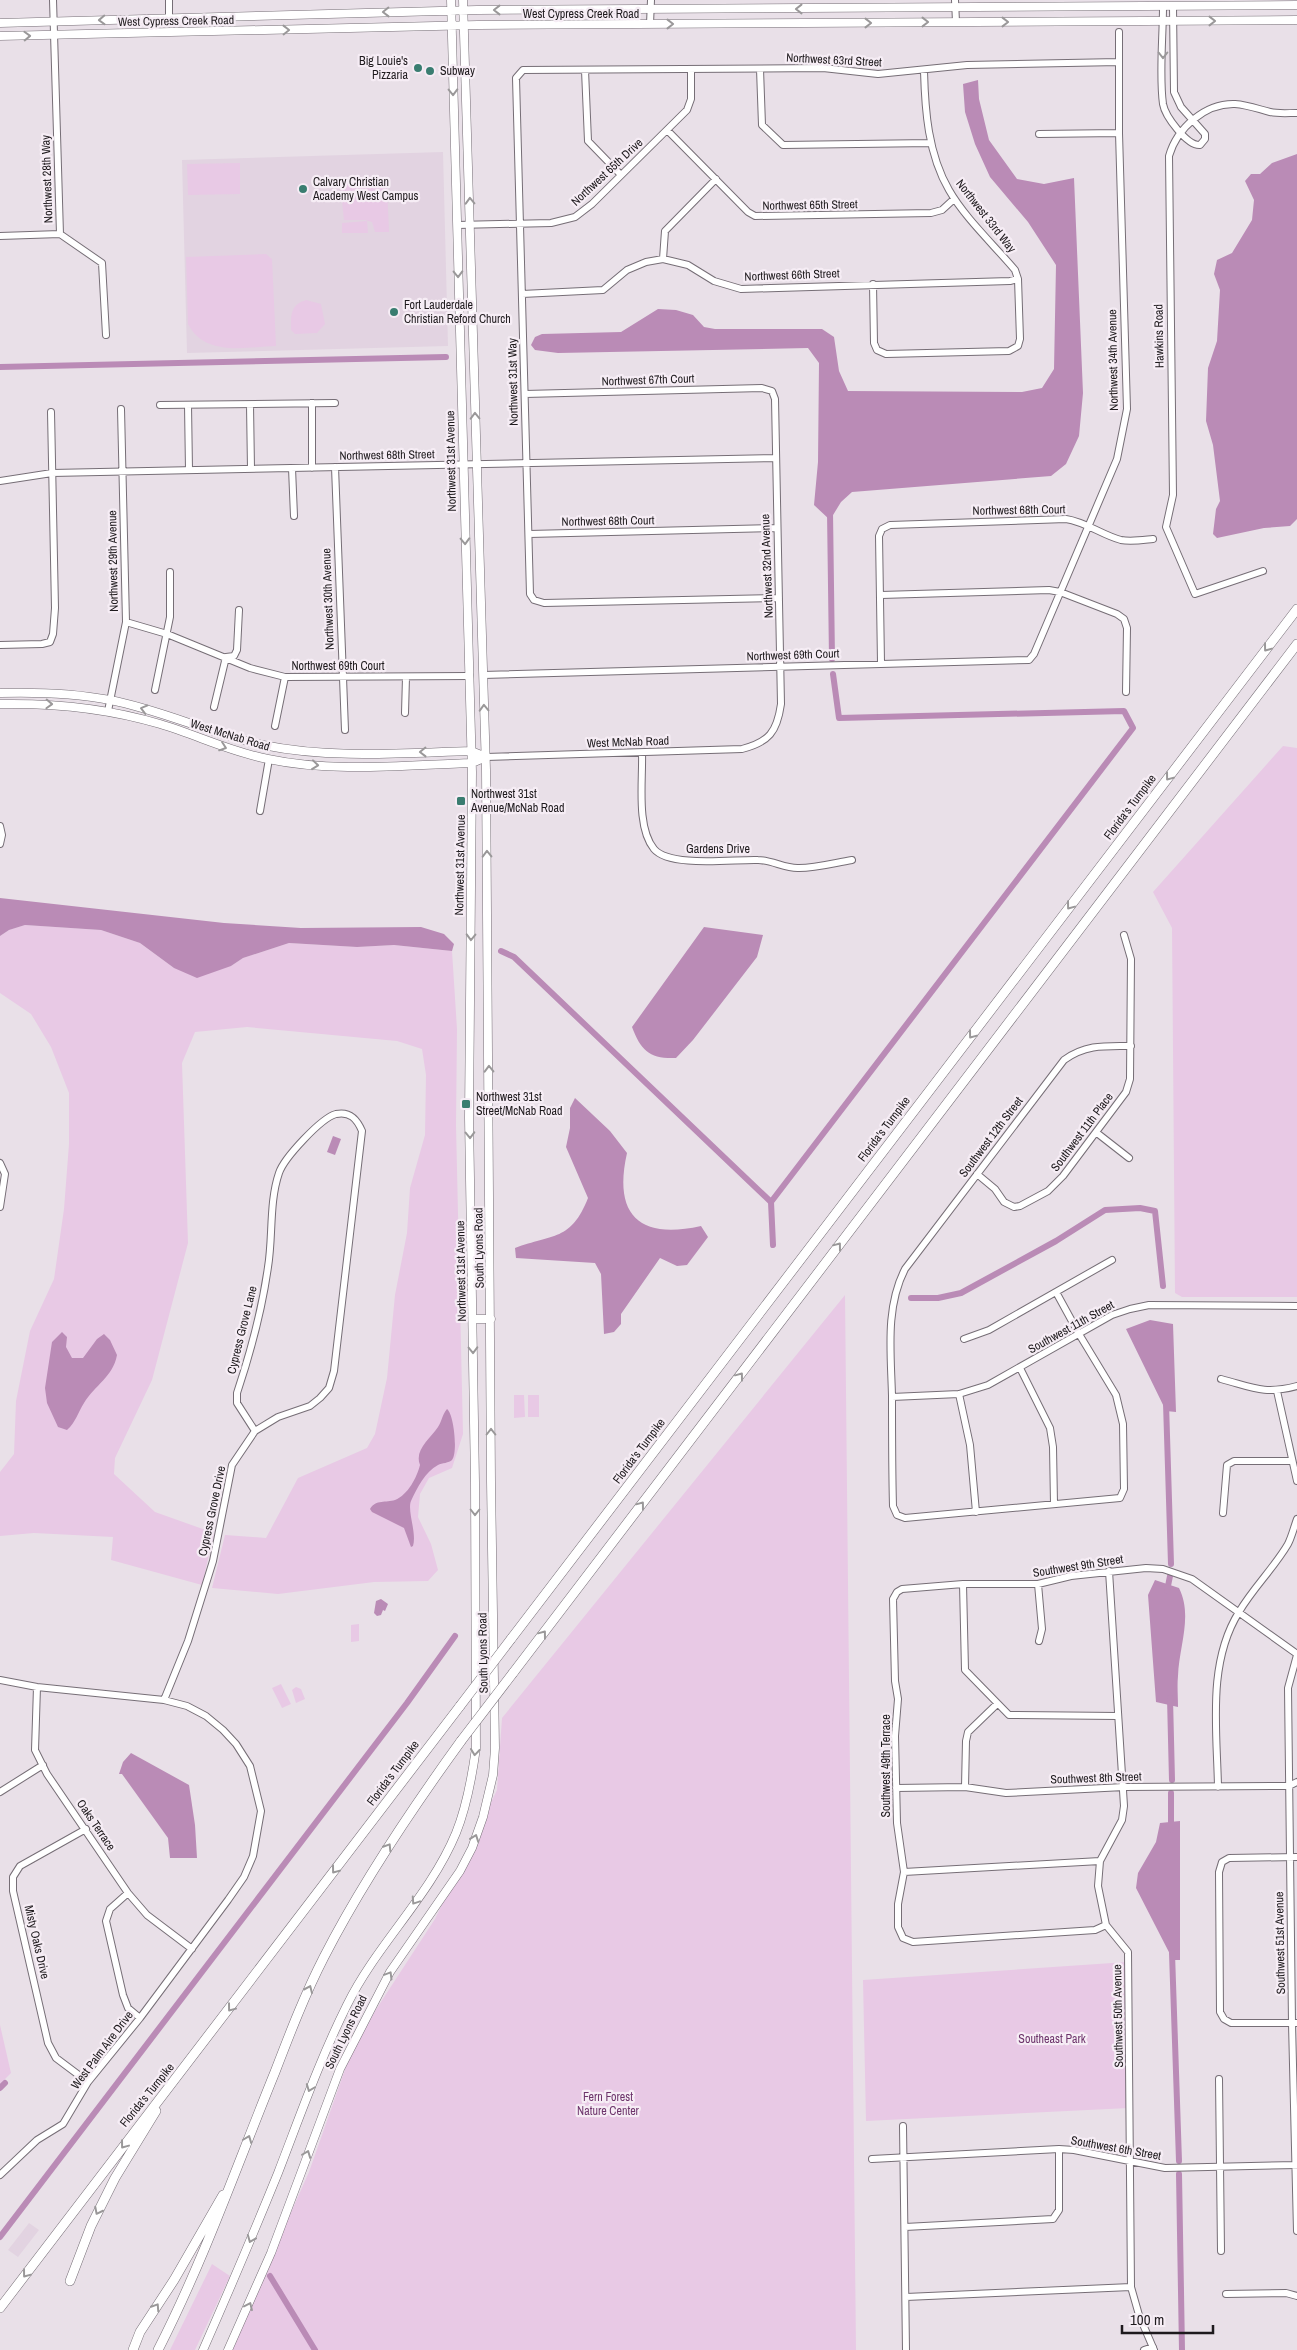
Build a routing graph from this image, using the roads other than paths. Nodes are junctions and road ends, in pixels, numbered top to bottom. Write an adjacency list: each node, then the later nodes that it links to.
1 (53, 0): 17 (street, Northwest 28th Way)
2 (169, 0): 13 (street)
3 (451, 0): 12 (main road, Northwest 31st Avenue)
4 (463, 0): 10 (main road, Northwest 31st Avenue)
5 (651, 0): 11 (street)
6 (955, 4): 8 (main road, West Cypress Creek Road); 11 (main road, West Cypress Creek Road, one-way to 11); 18 (street)
7 (1297, 5): 9 (main road, West Cypress Creek Road)
8 (1163, 6): 9 (main road, West Cypress Creek Road); 15 (street)
9 (1173, 6): 16 (street)
10 (464, 10): 11 (main road, West Cypress Creek Road, one-way to 10); 12 (main road, West Cypress Creek Road); 22 (main road, Northwest 31st Avenue)
11 (650, 10): 20 (street)
12 (452, 11): 13 (main road, West Cypress Creek Road, one-way to 13); 21 (main road, Northwest 31st Avenue)
13 (169, 18): 17 (main road, West Cypress Creek Road, one-way to 17)
14 (1297, 20): 16 (main road, West Cypress Creek Road, one-way to 14)
15 (1163, 21): 16 (main road, West Cypress Creek Road); 18 (main road, West Cypress Creek Road, one-way to 15); 36 (street, one-way to 36)
16 (1174, 21): 33 (street)
17 (52, 22): 19 (main road, West Cypress Creek Road); 24 (street, Northwest 28th Way)
18 (956, 22): 20 (main road, West Cypress Creek Road, one-way to 18)
19 (0, 23)
20 (650, 24): 22 (main road, West Cypress Creek Road)
21 (452, 26): 22 (main road, West Cypress Creek Road); 24 (main road, West Cypress Creek Road, one-way to 21); 43 (main road, Northwest 31st Avenue, one-way to 43)
22 (464, 26): 44 (main road, Northwest 31st Avenue, one-way to 22)
23 (1119, 32): 26 (street, Northwest 34th Avenue)
24 (54, 35): 25 (main road, West Cypress Creek Road, one-way to 24); 45 (street, Northwest 28th Way)
25 (0, 36)
26 (1119, 62): 30 (street, Northwest 63rd Street); 35 (street, Northwest 34th Avenue)
27 (691, 69): 28 (street, Northwest 63rd Street); 29 (street, Northwest 63rd Street); 34 (street, Northwest 65th Drive)
28 (760, 69): 30 (street, Northwest 63rd Street); 38 (street)
29 (585, 70): 31 (street, Northwest 63rd Street); 39 (street)
30 (924, 70): 38 (street, Northwest 33rd Way)
31 (518, 73): 42 (street, Northwest 31st Way)
32 (1297, 113): 33 (street)
33 (1191, 120): 36 (street); 36 (street)
34 (667, 130): 39 (street, Northwest 65th Drive); 40 (street, Northwest 65th Street)
35 (1119, 133): 37 (street); 75 (street, Northwest 34th Avenue)
36 (1180, 133): 78 (street, Hawkins Road)
37 (1038, 134)
38 (931, 143): 41 (street, Northwest 33rd Way)
39 (620, 174): 42 (street, Northwest 65th Drive)
40 (716, 179): 41 (street, Northwest 65th Street); 47 (street)
41 (954, 199): 48 (street, Northwest 33rd Way)
42 (519, 223): 44 (street, Northwest 65th Drive); 50 (street, Northwest 31st Way)
43 (457, 225): 44 (street, Northwest 65th Drive); 63 (main road, Northwest 31st Avenue, one-way to 63)
44 (470, 225): 64 (main road, Northwest 31st Avenue, one-way to 44)
45 (60, 234): 46 (street); 51 (street, Northwest 28th Way)
46 (0, 236)
47 (663, 259): 49 (street, Northwest 66th Street); 50 (street, Northwest 66th Street)
48 (1018, 279): 49 (street, Northwest 66th Street); 49 (street)
49 (873, 284)
50 (522, 294): 53 (street, Northwest 31st Way)
51 (106, 335)
52 (772, 391): 53 (street, Northwest 67th Court); 61 (street, Northwest 32nd Avenue)
53 (524, 394): 62 (street, Northwest 31st Way)
54 (312, 403): 55 (street); 58 (street); 67 (street)
55 (335, 403)
56 (160, 405): 57 (street)
57 (188, 405): 58 (street); 69 (street)
58 (250, 405): 68 (street)
59 (121, 409): 70 (street, Northwest 29th Avenue)
60 (51, 412): 71 (street)
61 (776, 458): 62 (street, Northwest 68th Street); 74 (street, Northwest 32nd Avenue)
62 (526, 464): 64 (street, Northwest 68th Street); 76 (street, Northwest 31st Way)
63 (463, 465): 64 (street, Northwest 68th Street); 65 (street, Northwest 68th Street); 93 (main road, Northwest 31st Avenue, one-way to 93)
64 (476, 465): 92 (main road, Northwest 31st Avenue)
65 (336, 467): 67 (street, Northwest 68th Street); 95 (street, Northwest 30th Avenue)
66 (292, 468): 67 (street, Northwest 68th Street); 68 (street, Northwest 68th Street); 73 (street)
67 (312, 468)
68 (251, 469): 69 (street, Northwest 68th Street)
69 (189, 470): 70 (street, Northwest 68th Street)
70 (123, 472): 71 (street, Northwest 68th Street); 85 (street, Northwest 29th Avenue)
71 (52, 474): 72 (street, Northwest 68th Street); 88 (street)
72 (0, 481)
73 (294, 516)
74 (777, 528): 76 (street, Northwest 68th Court); 82 (street, Northwest 32nd Avenue)
75 (1090, 528): 77 (street, Northwest 68th Court); 80 (street, Northwest 34th Avenue); 81 (street, Northwest 68th Court)
76 (529, 534): 82 (street, Northwest 31st Way)
77 (1153, 539)
78 (1262, 571)
79 (170, 572): 86 (street)
80 (1060, 592): 81 (street); 90 (street, Northwest 69th Court); 98 (street)
81 (881, 594): 90 (street)
82 (779, 598): 91 (street, Northwest 32nd Avenue)
83 (1297, 609): 180 (highway, Florida's Turnpike, one-way to 180, bridge)
84 (239, 610): 89 (street)
85 (126, 622): 86 (street, Northwest 69th Court); 100 (street, Northwest 29th Avenue)
86 (167, 634): 89 (street, Northwest 69th Court); 97 (street)
87 (1297, 644): 190 (highway, one-way to 87, bridge)
88 (0, 645)
89 (226, 657): 94 (street, Northwest 69th Court); 102 (street)
90 (881, 664): 91 (street, Northwest 69th Court)
91 (782, 666): 92 (street, Northwest 69th Court); 107 (street, Northwest 32nd Avenue)
92 (483, 675): 110 (main road, Northwest 31st Avenue, one-way to 92)
93 (470, 676): 96 (street, Northwest 69th Court); 108 (main road, Northwest 31st Avenue)
94 (285, 677): 95 (street, Northwest 69th Court); 105 (street)
95 (342, 677): 96 (street, Northwest 69th Court); 106 (street, Northwest 30th Avenue)
96 (406, 677): 104 (street)
97 (155, 690)
98 (1126, 692)
99 (0, 693): 100 (main road, West McNab Road)
100 (111, 700): 103 (street, Northwest 29th Avenue); 108 (main road, West McNab Road, one-way to 100)
101 (0, 704): 103 (main road, West McNab Road, one-way to 103)
102 (214, 707)
103 (108, 711): 111 (main road, West McNab Road, one-way to 111)
104 (405, 713)
105 (275, 726)
106 (345, 730)
107 (768, 739): 109 (street, West McNab Road)
108 (472, 752): 110 (main road, West McNab Road); 112 (main road, Northwest 31st Avenue)
109 (642, 753): 110 (street, West McNab Road); 116 (street, Gardens Drive)
110 (486, 757): 112 (main road, West McNab Road); 117 (main road, Northwest 31st Avenue, one-way to 110)
111 (269, 759): 112 (main road, West McNab Road, one-way to 112); 113 (street)
112 (472, 763): 129 (main road, Northwest 31st Avenue, one-way to 129)
113 (260, 811)
114 (0, 826): 115 (street)
115 (0, 844)
116 (852, 860)
117 (488, 894): 130 (main road, South Lyons Road, one-way to 117)
118 (1124, 935): 119 (street, Southwest 11th Place)
119 (1131, 1046): 120 (street, Southwest 11th Place); 124 (street, Southwest 12th Street)
120 (1097, 1133): 121 (street); 124 (street, Southwest 11th Place)
121 (1129, 1158)
122 (0, 1163): 125 (street)
123 (279, 1171): 139 (street, Cypress Grove Lane); 139 (street, Cypress Grove Drive)
124 (977, 1174): 138 (street, Southwest 12th Street)
125 (0, 1207)
126 (1112, 1260): 127 (street)
127 (1056, 1292): 131 (street); 132 (street)
128 (1297, 1306): 131 (street, Southwest 11th Street)
129 (473, 1319): 130 (main road); 147 (main road, Northwest 31st Avenue, one-way to 147)
130 (491, 1319): 204 (main road, South Lyons Road, one-way to 130)
131 (1079, 1334): 133 (street, Southwest 11th Street); 142 (street)
132 (964, 1339)
133 (1020, 1368): 137 (street, Southwest 11th Street); 142 (street)
134 (1221, 1379): 136 (street)
135 (1297, 1386): 136 (street)
136 (1277, 1391): 140 (street)
137 (959, 1394): 138 (street, Southwest 11th Street); 143 (street)
138 (892, 1397): 143 (street)
139 (255, 1431): 156 (street, Cypress Grove Drive)
140 (1292, 1461): 141 (street); 144 (street)
141 (1297, 1481)
142 (1054, 1504): 143 (street)
143 (976, 1512)
144 (1223, 1513)
145 (1297, 1519): 151 (street)
146 (1109, 1571): 149 (street, Southwest 9th Street); 151 (street, Southwest 9th Street); 158 (street, Southwest 50th Avenue)
147 (475, 1581): 203 (main road, South Lyons Road, one-way to 203)
148 (963, 1584): 149 (street, Southwest 9th Street); 150 (street, Southwest 9th Street); 157 (street)
149 (1038, 1584): 152 (street)
150 (897, 1592): 165 (street, Southwest 49th Terrace)
151 (1238, 1613): 153 (street, Southwest 9th Street); 164 (street)
152 (1039, 1641)
153 (1297, 1654): 161 (street, Southwest 51st Avenue)
154 (0, 1680): 155 (street)
155 (37, 1687): 156 (street); 159 (street, Oaks Terrace)
156 (164, 1700): 174 (street, West Palm Aire Drive)
157 (997, 1704): 158 (street); 162 (street)
158 (1118, 1716): 163 (street, Southwest 50th Avenue)
159 (43, 1765): 166 (street); 167 (street, Oaks Terrace)
160 (1297, 1782): 161 (street, Southwest 8th Street)
161 (1289, 1786): 164 (street, Southwest 8th Street); 169 (street, Southwest 51st Avenue)
162 (965, 1787): 163 (street, Southwest 8th Street); 165 (street, Southwest 8th Street)
163 (1124, 1787): 164 (street, Southwest 8th Street); 170 (street, Southwest 50th Avenue)
164 (1218, 1787)
165 (896, 1788): 171 (street, Southwest 49th Terrace)
166 (0, 1792)
167 (86, 1829): 172 (street, Oaks Terrace); 179 (street, Misty Oaks Drive)
168 (1297, 1857): 169 (street)
169 (1290, 1858): 175 (street, Southwest 51st Avenue); 177 (street)
170 (1100, 1861): 171 (street); 173 (street, Southwest 50th Avenue)
171 (904, 1872): 173 (street, Southwest 49th Terrace)
172 (128, 1893): 174 (street, Oaks Terrace); 176 (street)
173 (1106, 1925): 186 (street, Southwest 50th Avenue)
174 (192, 1949): 176 (street, West Palm Aire Drive)
175 (1294, 1952): 177 (street, Southwest 51st Avenue)
176 (140, 2018): 179 (street, West Palm Aire Drive)
177 (1294, 2023): 181 (street, Southwest 51st Avenue)
178 (1218, 2079): 188 (street)
179 (88, 2082): 189 (street, West Palm Aire Drive)
180 (165, 2093): 194 (highway, one-way to 194); 199 (highway, Florida's Turnpike, one-way to 199)
181 (1295, 2094): 187 (street, Southwest 51st Avenue)
182 (903, 2126): 184 (street)
183 (1059, 2149): 184 (street, Southwest 6th Street); 186 (street, Southwest 6th Street); 191 (street)
184 (902, 2156): 185 (street, Southwest 6th Street); 191 (street)
185 (872, 2159)
186 (1131, 2162): 188 (street, Southwest 6th Street); 195 (street, Southwest 50th Avenue)
187 (1296, 2165): 188 (street, Southwest 6th Street); 192 (street, Southwest 51st Avenue)
188 (1220, 2167): 193 (street)
189 (0, 2176)
190 (231, 2185): 201 (highway, one-way to 190); 202 (highway)
191 (905, 2227): 198 (street)
192 (1297, 2231)
193 (1221, 2251)
194 (70, 2281)
195 (1132, 2287): 198 (street); 200 (street, Southwest 50th Avenue)
196 (1226, 2294): 197 (street)
197 (1297, 2296)
198 (906, 2297): 205 (street)
199 (0, 2308)
200 (1153, 2348): 206 (street)
201 (133, 2350)
202 (158, 2350)
203 (203, 2350)
204 (228, 2350)
205 (906, 2350)
206 (1144, 2350)

